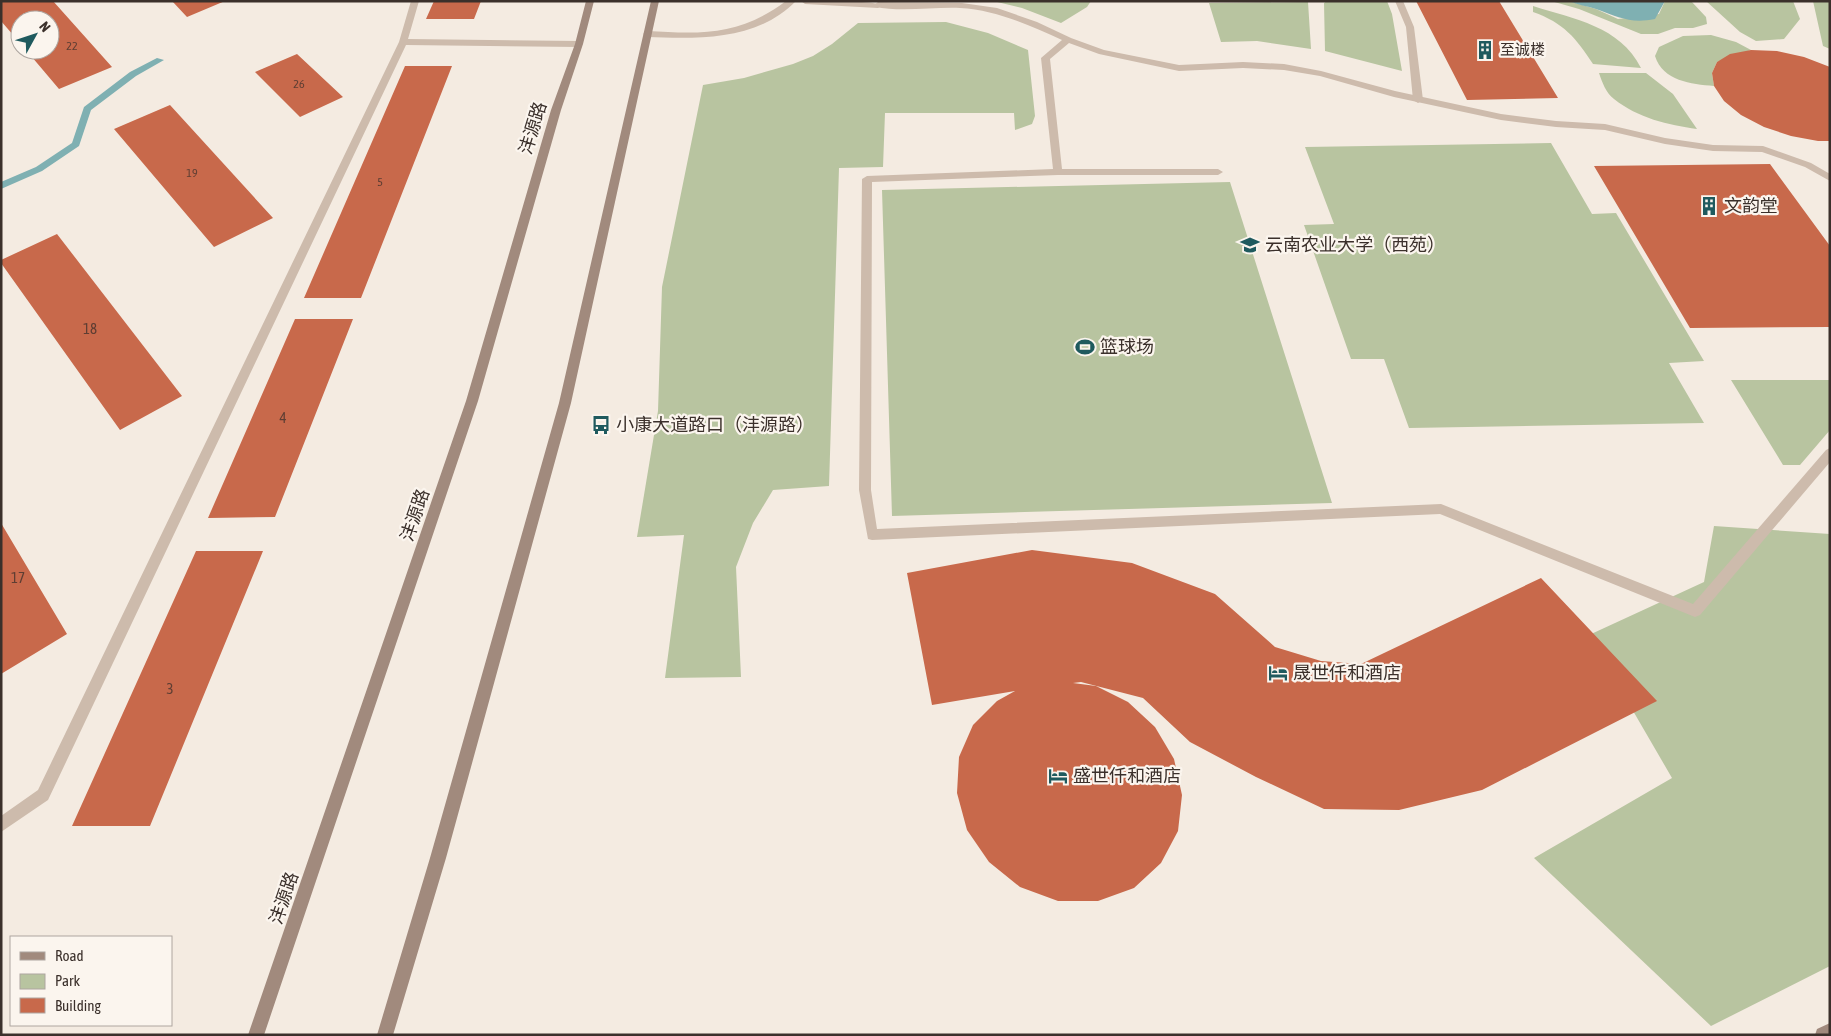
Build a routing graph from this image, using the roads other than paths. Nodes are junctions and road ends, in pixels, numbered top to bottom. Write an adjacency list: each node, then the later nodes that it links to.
1 (415, 1): 9 (street)
2 (590, 1): 10 (main road, 沣源路)
3 (655, 1): 7 (main road)
4 (792, 1): 7 (street)
5 (805, 1): 8 (street)
6 (1399, 1): 11 (street)
7 (647, 34): 19 (main road)
8 (1068, 40): 11 (street); 12 (street)
9 (403, 42): 10 (street); 16 (street)
10 (579, 44): 18 (main road, 沣源路)
11 (1418, 100): 14 (street)
12 (1058, 172): 13 (street); 15 (street)
13 (1218, 172)
14 (1830, 178)
15 (1830, 453)
16 (1, 825)
17 (1830, 1032): 20 (main road)
18 (256, 1035)
19 (384, 1035)
20 (1823, 1035)

